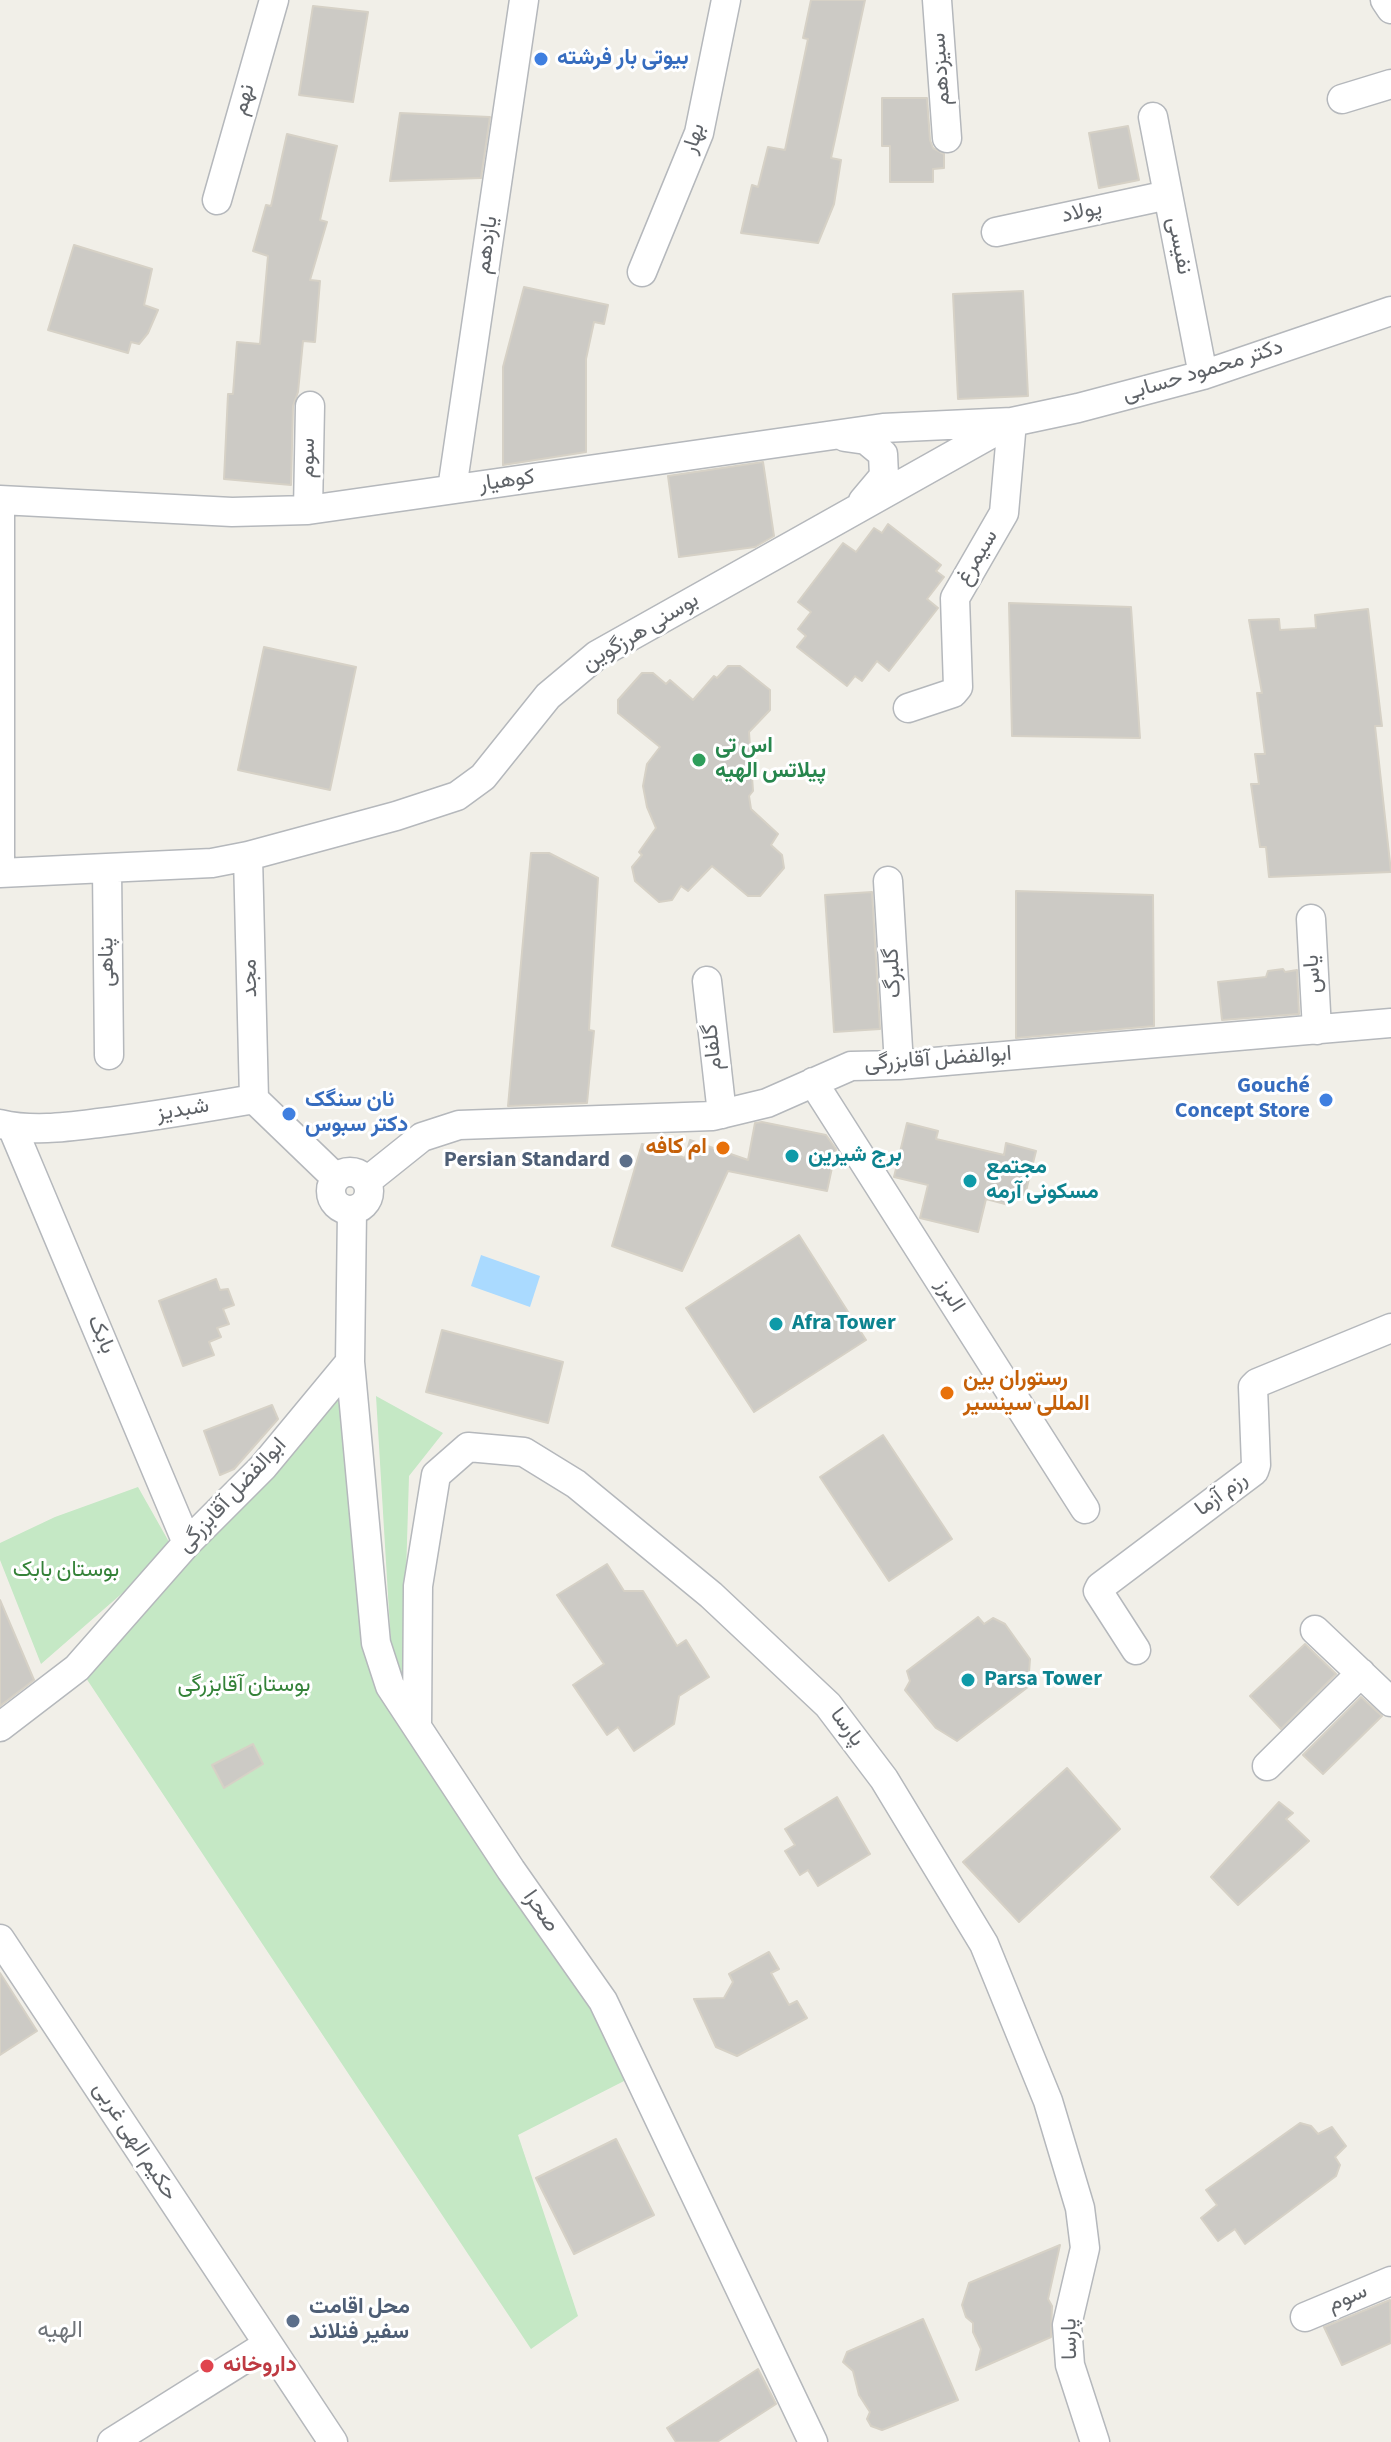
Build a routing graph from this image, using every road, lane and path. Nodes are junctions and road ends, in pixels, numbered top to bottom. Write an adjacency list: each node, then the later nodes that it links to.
1 (274, 0): 12 (street, نهم)
2 (524, 0): 20 (street, یازدهم)
3 (726, 0): 14 (street, بهار)
4 (937, 0): 10 (street, سیزدهم)
5 (1385, 0): 6 (street)
6 (1391, 9)
7 (1391, 84): 8 (street)
8 (1342, 99)
9 (1153, 117): 11 (street, نفیسی)
10 (947, 138)
11 (1168, 195): 13 (street, پولاد); 16 (street, نفیسی)
12 (217, 200)
13 (996, 232)
14 (642, 272)
15 (1391, 311): 16 (street, دکتر محمود حسابی)
16 (1203, 375): 18 (street, دکتر محمود حسابی)
17 (310, 406): 22 (street, سوم)
18 (1012, 422): 19 (street, کوهیار); 23 (street, بوسنی هرزگوین); 24 (street, سیمرغ)
19 (830, 436): 20 (street, کوهیار); 23 (street)
20 (452, 489): 22 (street, کوهیار)
21 (0, 500): 22 (street, کوهیار); 27 (street)
22 (308, 510)
23 (854, 510): 25 (street, بوسنی هرزگوین)
24 (908, 708)
25 (248, 856): 26 (street, بوسنی هرزگوین); 36 (street, مجد)
26 (107, 869): 27 (street, بوسنی هرزگوین); 33 (street, پناهی)
27 (0, 873)
28 (888, 881): 34 (street, گلبرگ)
29 (1311, 919): 32 (street, یاس)
30 (707, 981): 37 (street, گلفام)
31 (1391, 1023): 32 (street, ابوالفضل آقابزرگی)
32 (1317, 1030): 34 (street, ابوالفضل آقابزرگی)
33 (109, 1055)
34 (899, 1065): 35 (street, ابوالفضل آقابزرگی)
35 (813, 1082): 37 (street, ابوالفضل آقابزرگی); 44 (street, البرز)
36 (254, 1099): 38 (street, شبدیز); 39 (street)
37 (722, 1114): 40 (street, ابوالفضل آقابزرگی)
38 (6, 1125): 45 (street, بابک)
39 (336, 1178): 40 (street); 41 (street)
40 (367, 1181): 41 (street)
41 (352, 1211): 43 (street)
42 (1391, 1328): 47 (street, رزم آزما)
43 (350, 1362): 45 (street, ابوالفضل آقابزرگی); 51 (street, صحرا)
44 (1085, 1509)
45 (187, 1543): 50 (street, ابوالفضل آقابزرگی)
46 (1315, 1630): 48 (street)
47 (1136, 1650)
48 (1361, 1673): 49 (street); 52 (street)
49 (1391, 1702)
50 (0, 1727)
51 (417, 1727): 59 (street, صحرا); 60 (street, پارسا)
52 (1267, 1766)
53 (0, 1939): 56 (street, حکیم الهی غربی)
54 (1391, 2281): 55 (street, سوم)
55 (1305, 2317)
56 (268, 2344): 57 (street); 58 (street, حکیم الهی غربی)
57 (112, 2442)
58 (333, 2442)
59 (813, 2442)
60 (1095, 2442)

